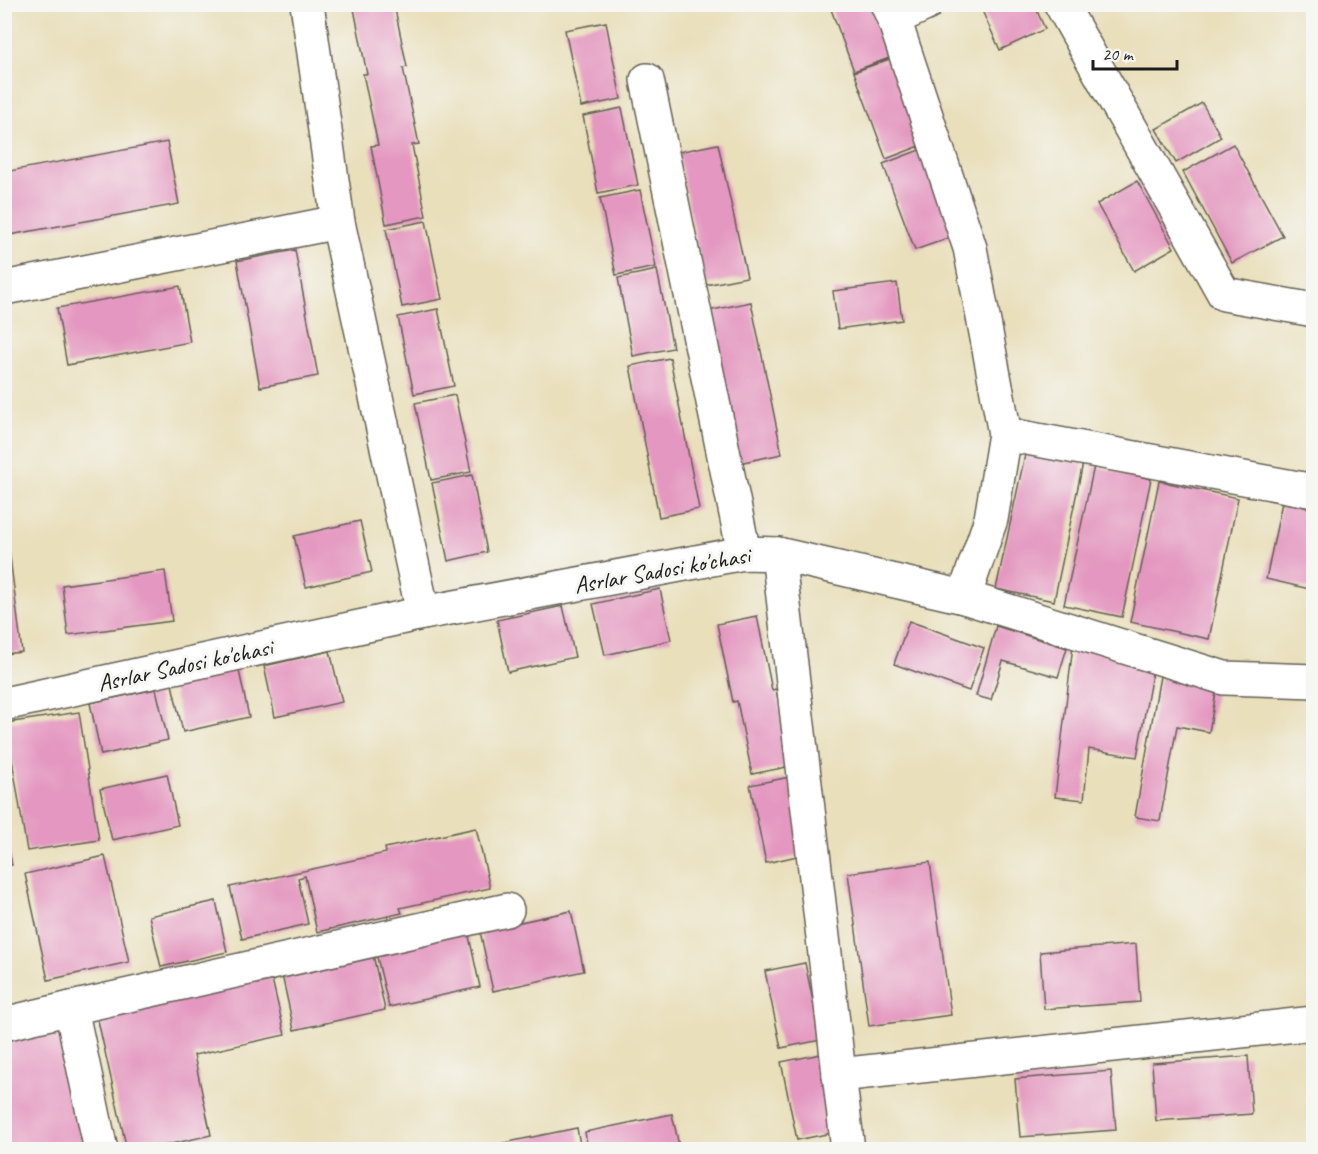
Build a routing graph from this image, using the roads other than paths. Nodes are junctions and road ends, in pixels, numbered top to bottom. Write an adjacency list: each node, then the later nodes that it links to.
1 (307, 4): 6 (street)
2 (926, 4): 4 (street)
3 (1061, 4): 8 (street)
4 (891, 12): 9 (street)
5 (647, 80): 11 (street)
6 (338, 222): 7 (street); 14 (street)
7 (4, 288)
8 (1314, 310)
9 (1005, 434): 10 (street); 13 (street)
10 (1314, 491)
11 (744, 554): 12 (street, Asrlar Sadosi ko'chasi); 14 (street, Asrlar Sadosi ko'chasi)
12 (778, 554): 13 (street, Asrlar Sadosi ko'chasi); 21 (street)
13 (964, 597): 15 (street, Asrlar Sadosi ko'chasi)
14 (423, 613): 16 (street, Asrlar Sadosi ko'chasi)
15 (1314, 681)
16 (4, 704)
17 (507, 910): 18 (street)
18 (70, 1008): 20 (street); 22 (street)
19 (1314, 1023): 21 (street)
20 (4, 1024)
21 (839, 1076): 23 (street)
22 (101, 1149)
23 (848, 1149)

